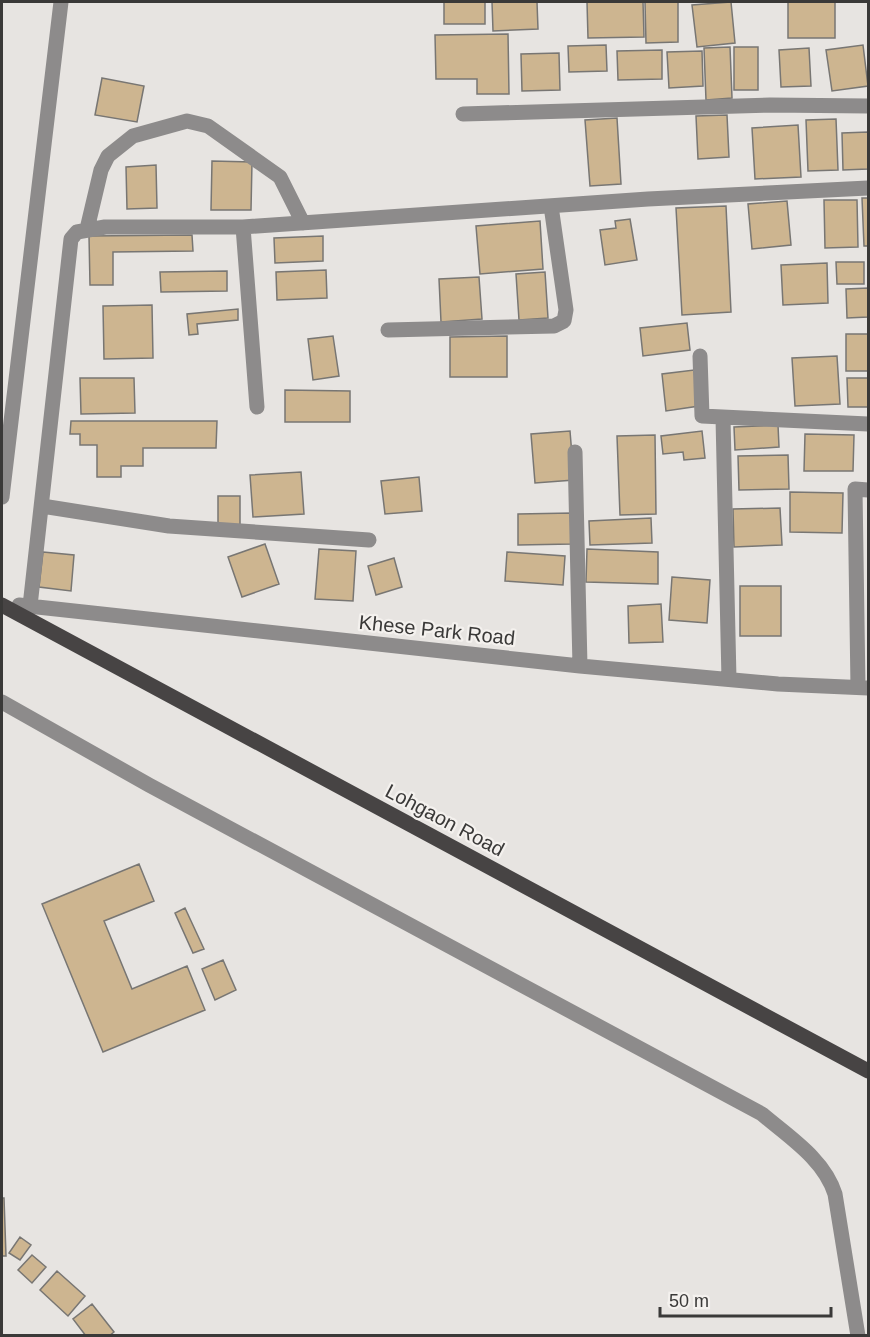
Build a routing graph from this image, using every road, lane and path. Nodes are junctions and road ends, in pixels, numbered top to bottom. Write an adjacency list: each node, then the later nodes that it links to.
1 (61, 2): 16 (street)
2 (868, 106): 3 (street)
3 (463, 114)
4 (868, 188): 5 (street)
5 (551, 206): 6 (street); 9 (street)
6 (303, 223): 7 (street); 8 (street)
7 (243, 227): 8 (street); 11 (street)
8 (87, 229): 17 (street)
9 (388, 330)
10 (700, 356): 12 (street)
11 (257, 407)
12 (723, 418): 13 (street); 23 (street)
13 (868, 424)
14 (575, 452): 22 (street)
15 (868, 490): 21 (street)
16 (2, 497)
17 (42, 506): 18 (street); 20 (street)
18 (369, 540)
19 (2, 605): 20 (street, Khese Park Road); 26 (main road, Lohgaon Road)
20 (30, 606): 22 (street, Khese Park Road)
21 (862, 612): 24 (street)
22 (580, 666): 23 (street, Khese Park Road)
23 (729, 679): 24 (street, Khese Park Road)
24 (863, 687)
25 (2, 702): 27 (street)
26 (868, 1071)
27 (858, 1335)

